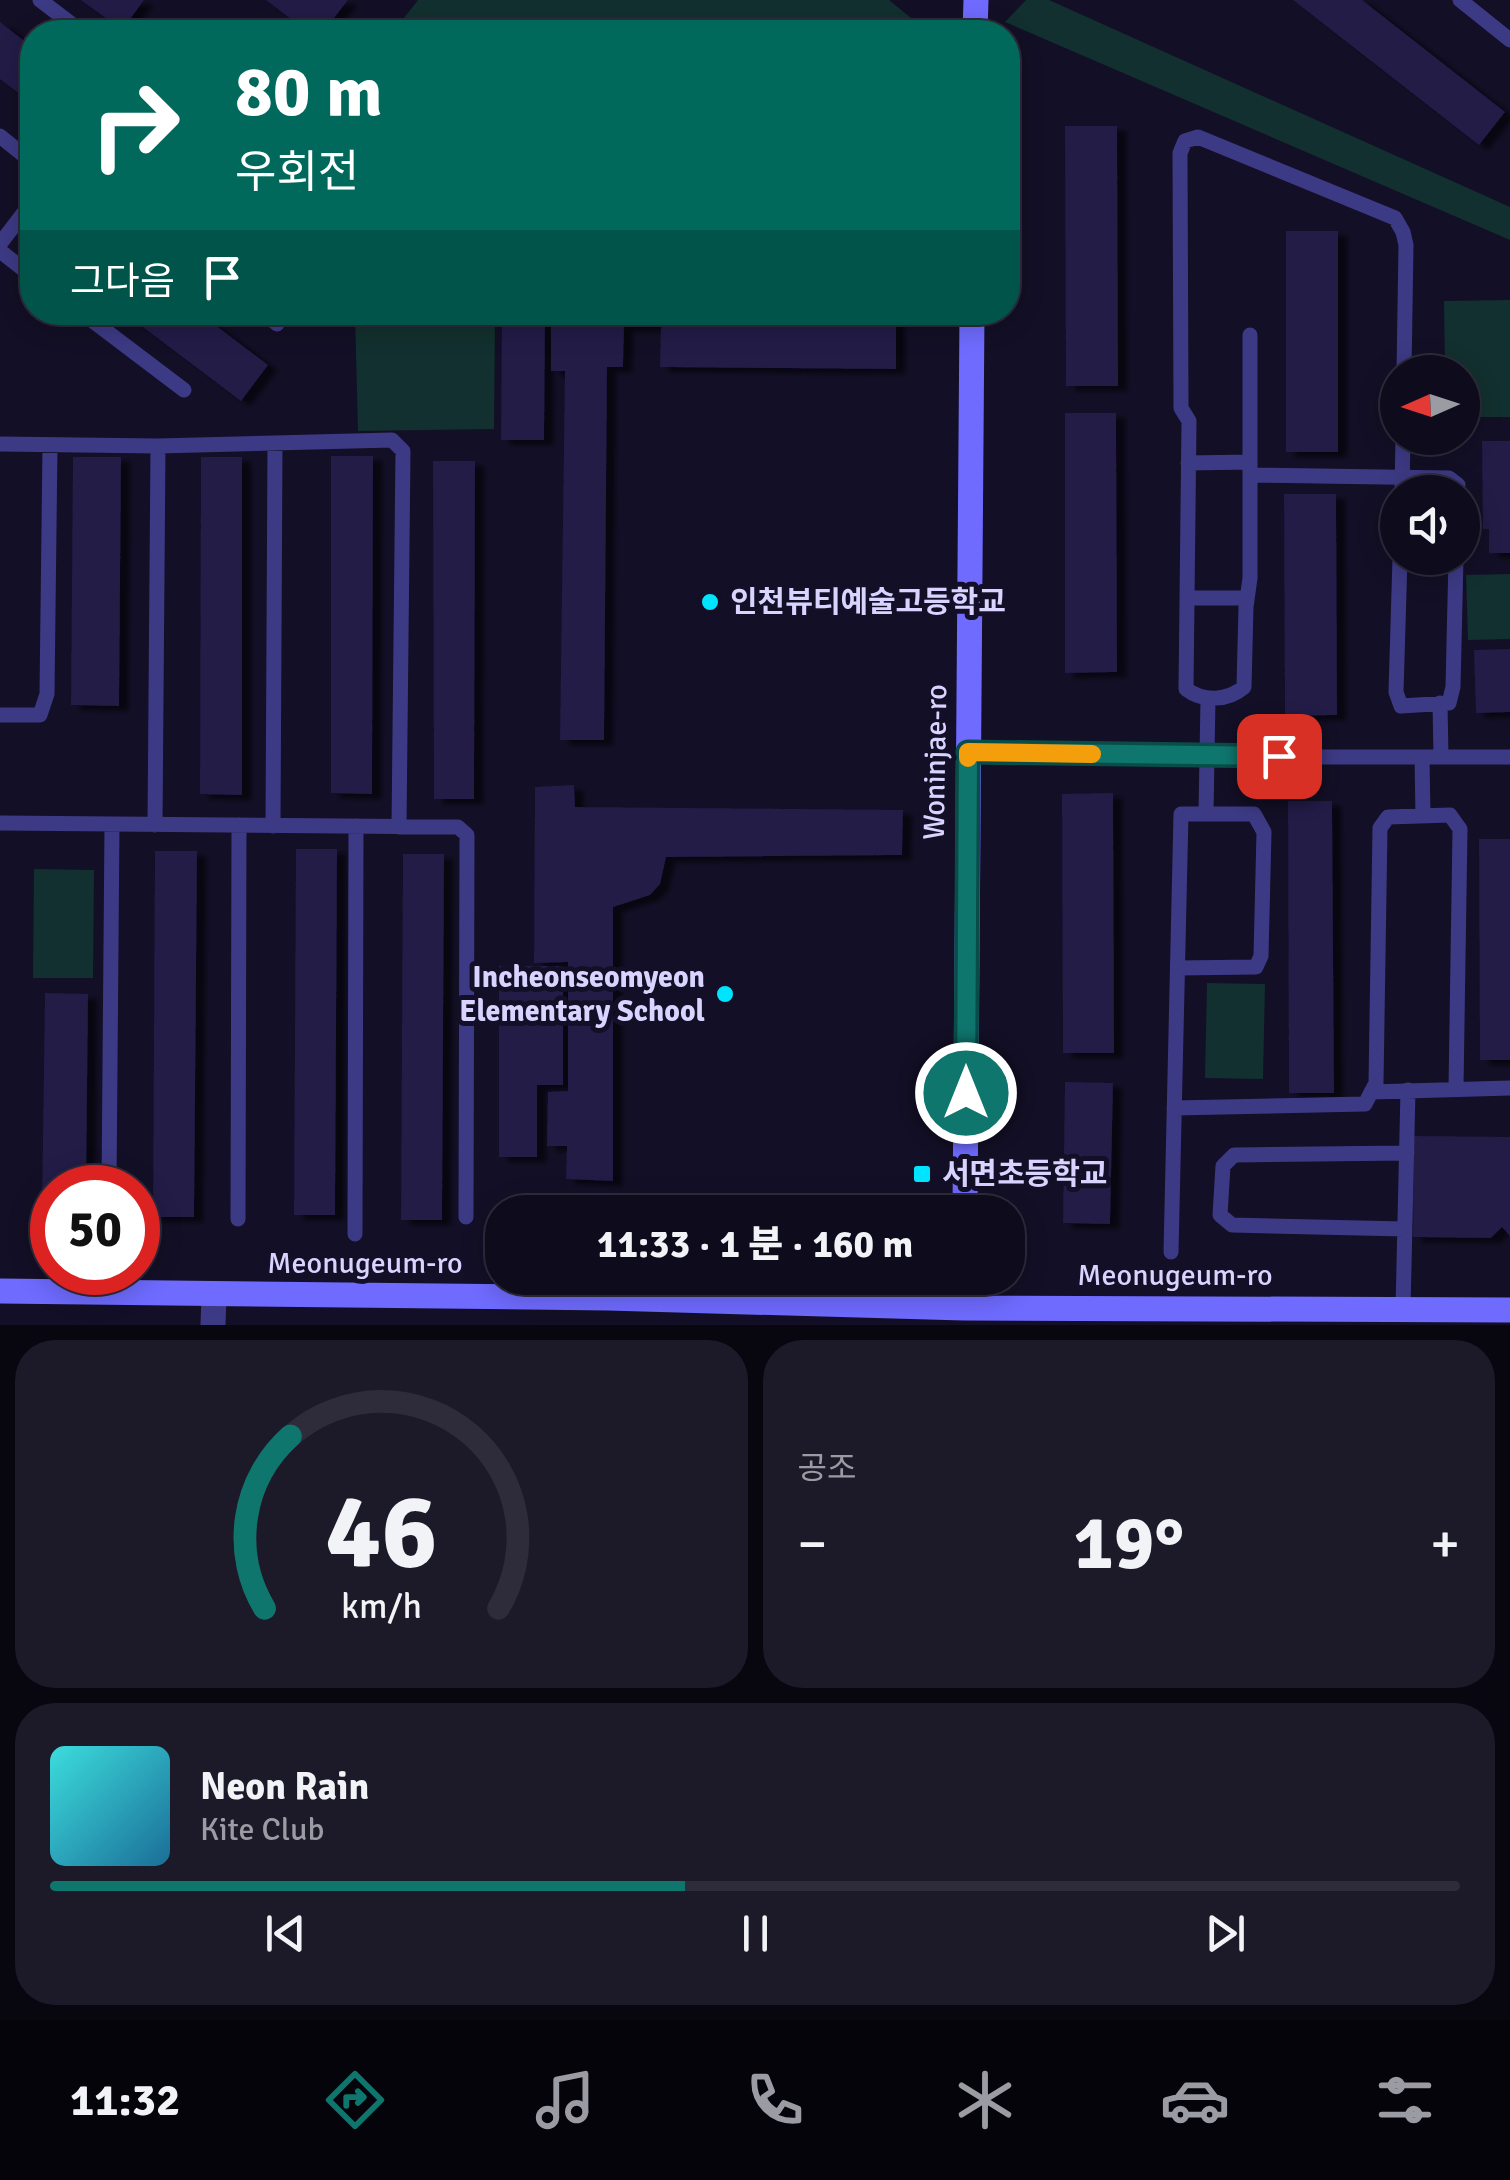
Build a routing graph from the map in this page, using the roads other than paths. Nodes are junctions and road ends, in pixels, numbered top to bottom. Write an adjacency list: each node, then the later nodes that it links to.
1 (40, 0): 3 (lane)
2 (1460, 0): 4 (lane)
3 (66, 20)
4 (1510, 40)
5 (0, 136): 6 (lane)
6 (20, 152)
7 (20, 219): 8 (lane)
8 (0, 247): 9 (lane)
9 (20, 265)
10 (98, 325): 14 (lane)
11 (972, 325): 29 (main road, Woninjae-ro)
12 (1250, 335): 20 (lane)
13 (1404, 355): 19 (lane)
14 (184, 390)
15 (276, 443): 18 (lane); 40 (lane); 42 (lane)
16 (0, 444): 17 (lane)
17 (50, 444): 18 (lane); 28 (lane)
18 (158, 446): 38 (lane)
19 (1188, 462): 20 (lane); 24 (lane)
20 (1250, 469): 21 (lane); 25 (lane)
21 (1380, 482)
22 (1399, 575): 27 (lane)
23 (1456, 575): 27 (lane)
24 (1187, 598): 25 (lane); 26 (lane)
25 (1247, 598): 26 (lane)
26 (1208, 698): 30 (lane)
27 (1440, 703): 32 (lane)
28 (0, 715)
29 (968, 752): 30 (lane); 51 (main road, Woninjae-ro)
30 (1208, 756): 31 (lane); 34 (lane)
31 (1422, 757): 32 (lane); 35 (lane)
32 (1441, 757): 33 (lane)
33 (1510, 757)
34 (1206, 814): 43 (lane); 43 (lane)
35 (1422, 816): 44 (lane); 47 (lane)
36 (0, 823): 37 (lane)
37 (112, 824): 38 (lane); 50 (lane)
38 (154, 824): 39 (lane)
39 (238, 825): 40 (lane); 53 (lane)
40 (273, 826): 41 (lane)
41 (356, 826): 42 (lane); 55 (lane)
42 (399, 827): 52 (lane)
43 (1178, 968): 48 (lane)
44 (1456, 1088): 45 (lane); 46 (lane)
45 (1510, 1088)
46 (1408, 1090): 47 (lane); 49 (lane)
47 (1372, 1092): 48 (lane)
48 (1174, 1108): 56 (lane)
49 (1407, 1152): 54 (lane); 54 (lane)
50 (109, 1165)
51 (965, 1195)
52 (466, 1217)
53 (238, 1219)
54 (1405, 1229): 59 (lane)
55 (354, 1234)
56 (1170, 1252)
57 (0, 1290): 58 (main road, Meonugeum-ro)
58 (214, 1295): 61 (main road, Meonugeum-ro); 62 (street)
59 (1403, 1309): 60 (main road, Meonugeum-ro); 61 (main road, Meonugeum-ro)
60 (1510, 1310)
61 (964, 1316)
62 (214, 1325)

